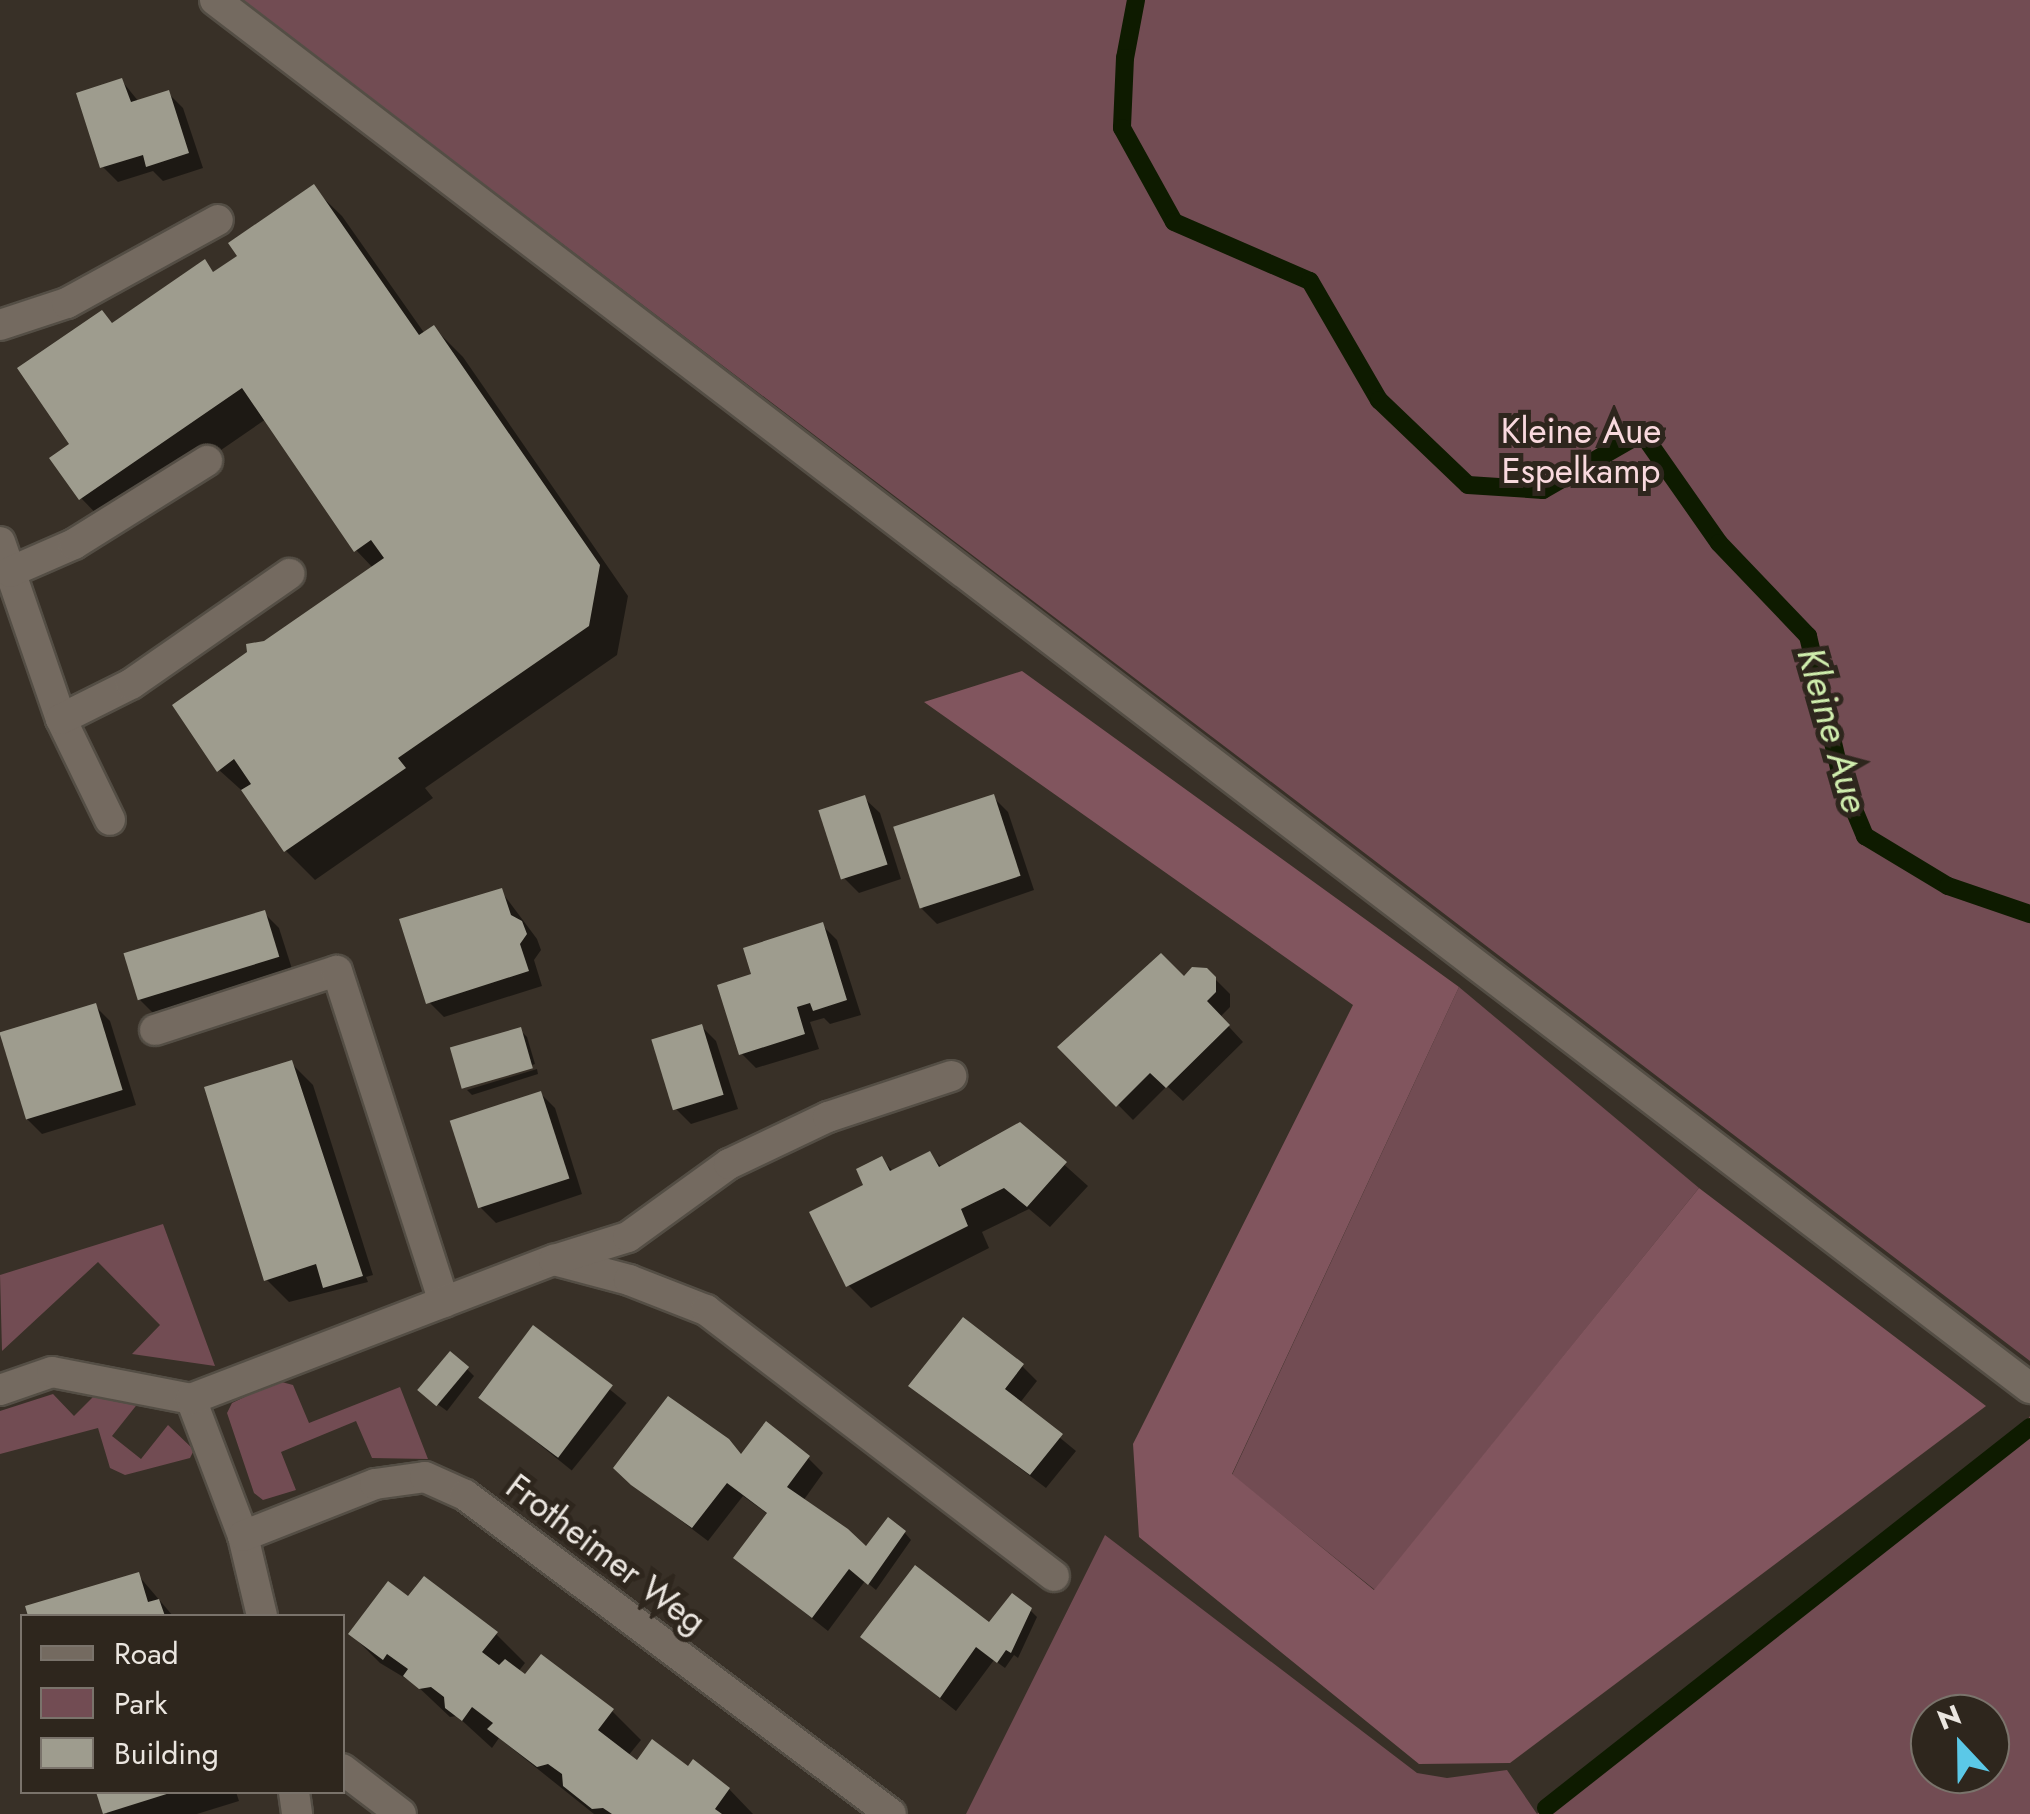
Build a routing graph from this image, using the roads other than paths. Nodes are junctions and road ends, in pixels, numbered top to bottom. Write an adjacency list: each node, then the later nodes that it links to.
1 (215, 0): 14 (street)
2 (218, 220): 3 (street)
3 (0, 325)
4 (207, 461): 6 (street)
5 (0, 542): 6 (street)
6 (10, 572): 8 (street)
7 (289, 574): 8 (street)
8 (61, 720): 9 (street)
9 (110, 820)
10 (155, 1030): 13 (street)
11 (950, 1076): 12 (street)
12 (554, 1260): 13 (street); 18 (street)
13 (444, 1302): 16 (street)
14 (2030, 1388)
15 (0, 1390): 16 (street)
16 (191, 1399): 17 (street)
17 (243, 1536): 19 (street); 22 (street, Frotheimer Weg)
18 (1054, 1576)
19 (262, 1614)
20 (345, 1771): 21 (street)
21 (401, 1814)
22 (890, 1814)

